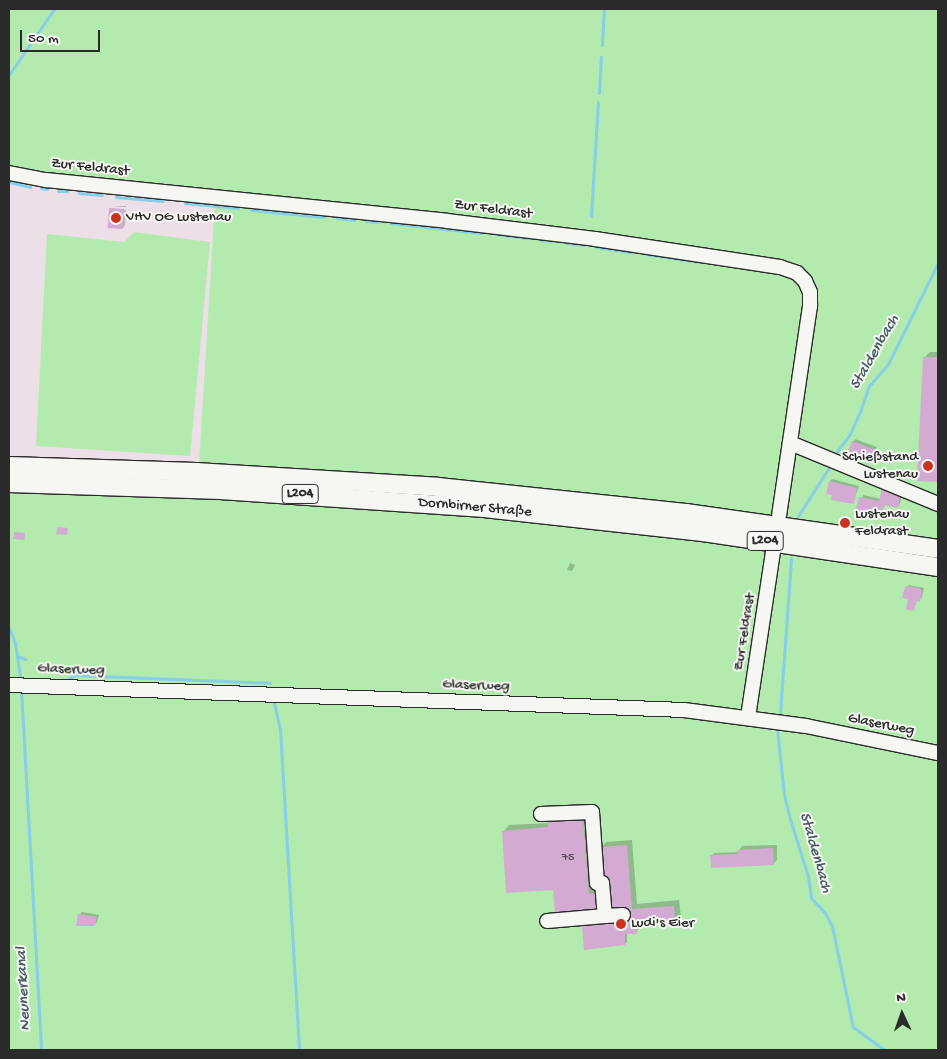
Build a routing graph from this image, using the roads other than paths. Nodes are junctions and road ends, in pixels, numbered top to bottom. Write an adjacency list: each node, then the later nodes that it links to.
1 (9, 173): 2 (street, Zur Feldrast)
2 (790, 443): 5 (street); 6 (street, Zur Feldrast)
3 (9, 466): 7 (main road, Dornbirner Straße / L204)
4 (9, 483): 9 (main road, Dornbirner Straße / L204)
5 (938, 504)
6 (779, 515)
7 (938, 549)
8 (774, 552): 11 (street, Zur Feldrast)
9 (938, 567)
10 (9, 685): 11 (street, Glaserweg)
11 (748, 717): 12 (street, Glaserweg)
12 (938, 753)
13 (541, 814): 15 (street)
14 (623, 915): 15 (street)
15 (605, 916): 16 (street)
16 (547, 920)

